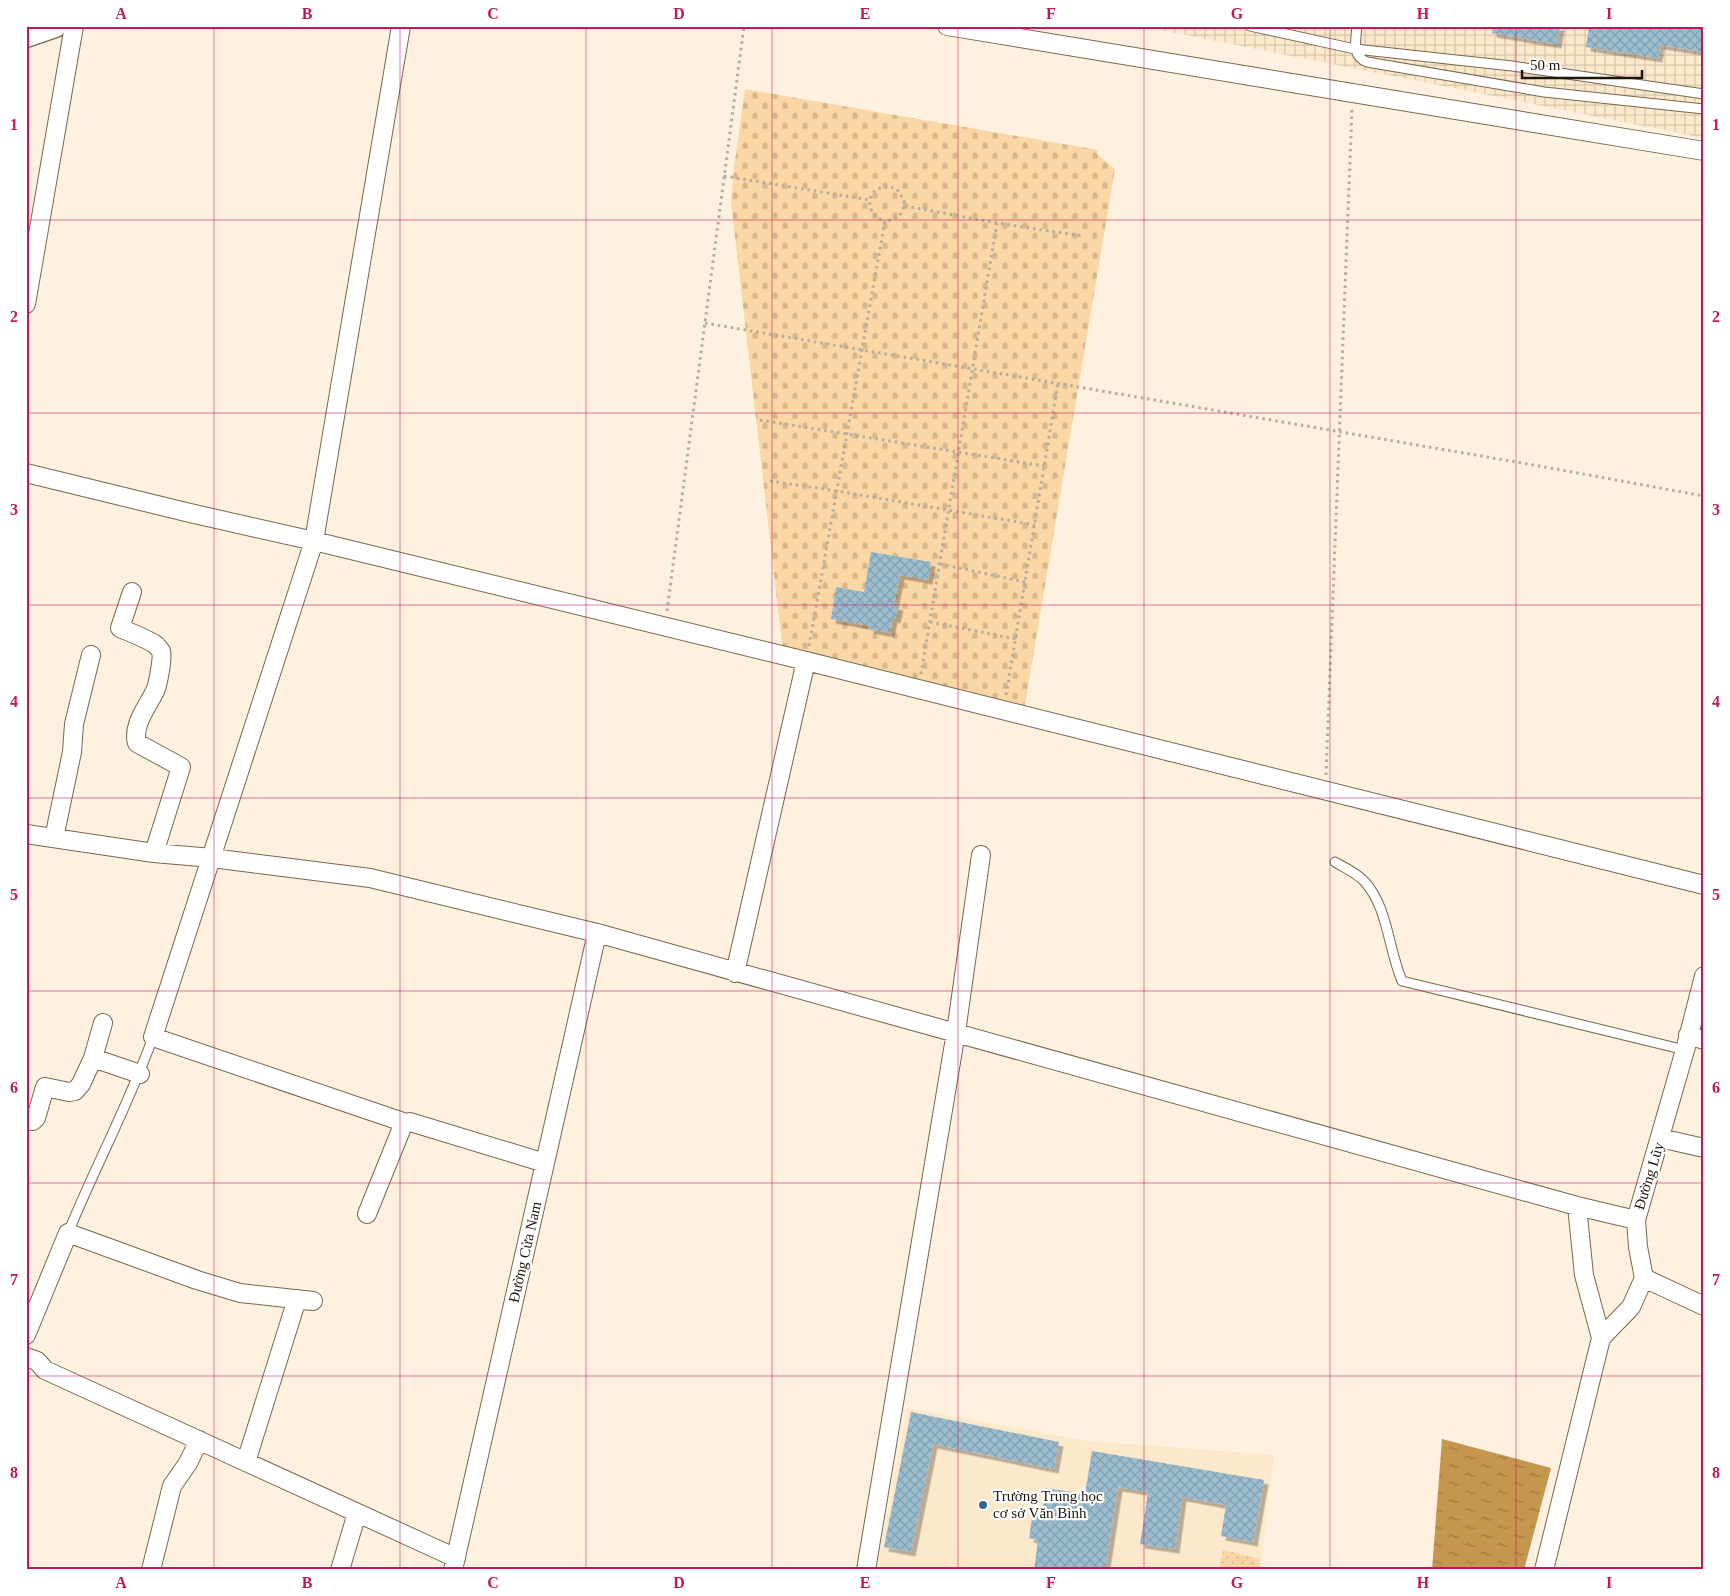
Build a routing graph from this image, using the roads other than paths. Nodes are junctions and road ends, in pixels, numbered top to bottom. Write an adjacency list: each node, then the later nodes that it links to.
1 (55, 26): 7 (street)
2 (74, 26): 12 (street)
3 (401, 26): 14 (street)
4 (947, 26): 11 (street)
5 (1250, 26): 8 (lane)
6 (1357, 26): 8 (lane)
7 (26, 36)
8 (1355, 49): 9 (lane); 10 (lane)
9 (1704, 94)
10 (1704, 109)
11 (1704, 151)
12 (26, 304)
13 (26, 473): 14 (street)
14 (314, 541): 17 (street); 22 (street)
15 (132, 592): 20 (street)
16 (91, 655): 19 (street)
17 (806, 661): 24 (street); 26 (street)
18 (26, 834): 19 (street)
19 (54, 838): 20 (street)
20 (154, 853): 22 (street)
21 (981, 855): 29 (street)
22 (212, 858): 25 (street); 30 (street)
23 (1335, 862): 31 (lane)
24 (1704, 885)
25 (597, 933): 26 (street); 38 (street, Đường Cửa Nam)
26 (735, 973): 29 (street)
27 (1704, 976): 31 (street, Đường Lũy)
28 (103, 1023): 32 (street)
29 (956, 1032): 39 (street); 56 (street)
30 (153, 1037): 33 (lane); 35 (street)
31 (1692, 1041): 36 (street, Đường Lũy)
32 (93, 1058): 33 (street); 34 (street)
33 (140, 1074): 42 (lane)
34 (26, 1120)
35 (406, 1123): 38 (street); 40 (street)
36 (1660, 1138): 37 (street); 41 (street, Đường Lũy)
37 (1704, 1148)
38 (545, 1163): 53 (street, Đường Cửa Nam)
39 (1577, 1206): 41 (street); 46 (street)
40 (366, 1214)
41 (1636, 1220): 43 (street, Đường Lũy)
42 (68, 1234): 45 (street); 51 (street)
43 (1644, 1278): 44 (street); 46 (street)
44 (1704, 1306)
45 (26, 1335)
46 (1601, 1338): 57 (street)
47 (26, 1356): 49 (street)
48 (26, 1368): 49 (street)
49 (45, 1370): 50 (street)
50 (199, 1440): 51 (street); 54 (street)
51 (246, 1462): 52 (street)
52 (357, 1513): 53 (street); 55 (street)
53 (454, 1564)
54 (152, 1570)
55 (340, 1570)
56 (866, 1570)
57 (1544, 1570)

